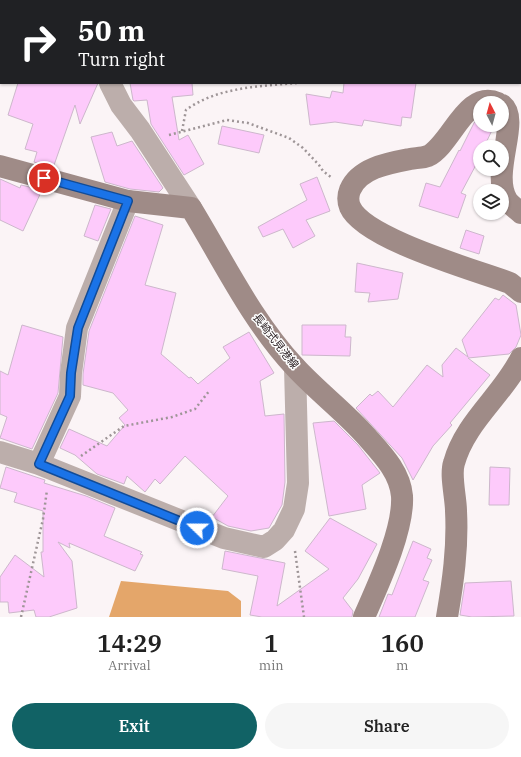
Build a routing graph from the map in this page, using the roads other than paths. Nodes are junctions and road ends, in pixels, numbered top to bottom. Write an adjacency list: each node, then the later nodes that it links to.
1 (110, 84): 6 (street)
2 (473, 105): 8 (main road)
3 (509, 111): 7 (main road)
4 (0, 166): 5 (main road)
5 (128, 201): 6 (main road); 12 (street)
6 (191, 208): 10 (main road, 長崎式見港線)
7 (521, 213)
8 (521, 292)
9 (521, 358): 14 (main road)
10 (295, 367): 12 (street); 13 (main road, 長崎式見港線)
11 (0, 452): 12 (street)
12 (49, 469)
13 (364, 617)
14 (446, 617)

